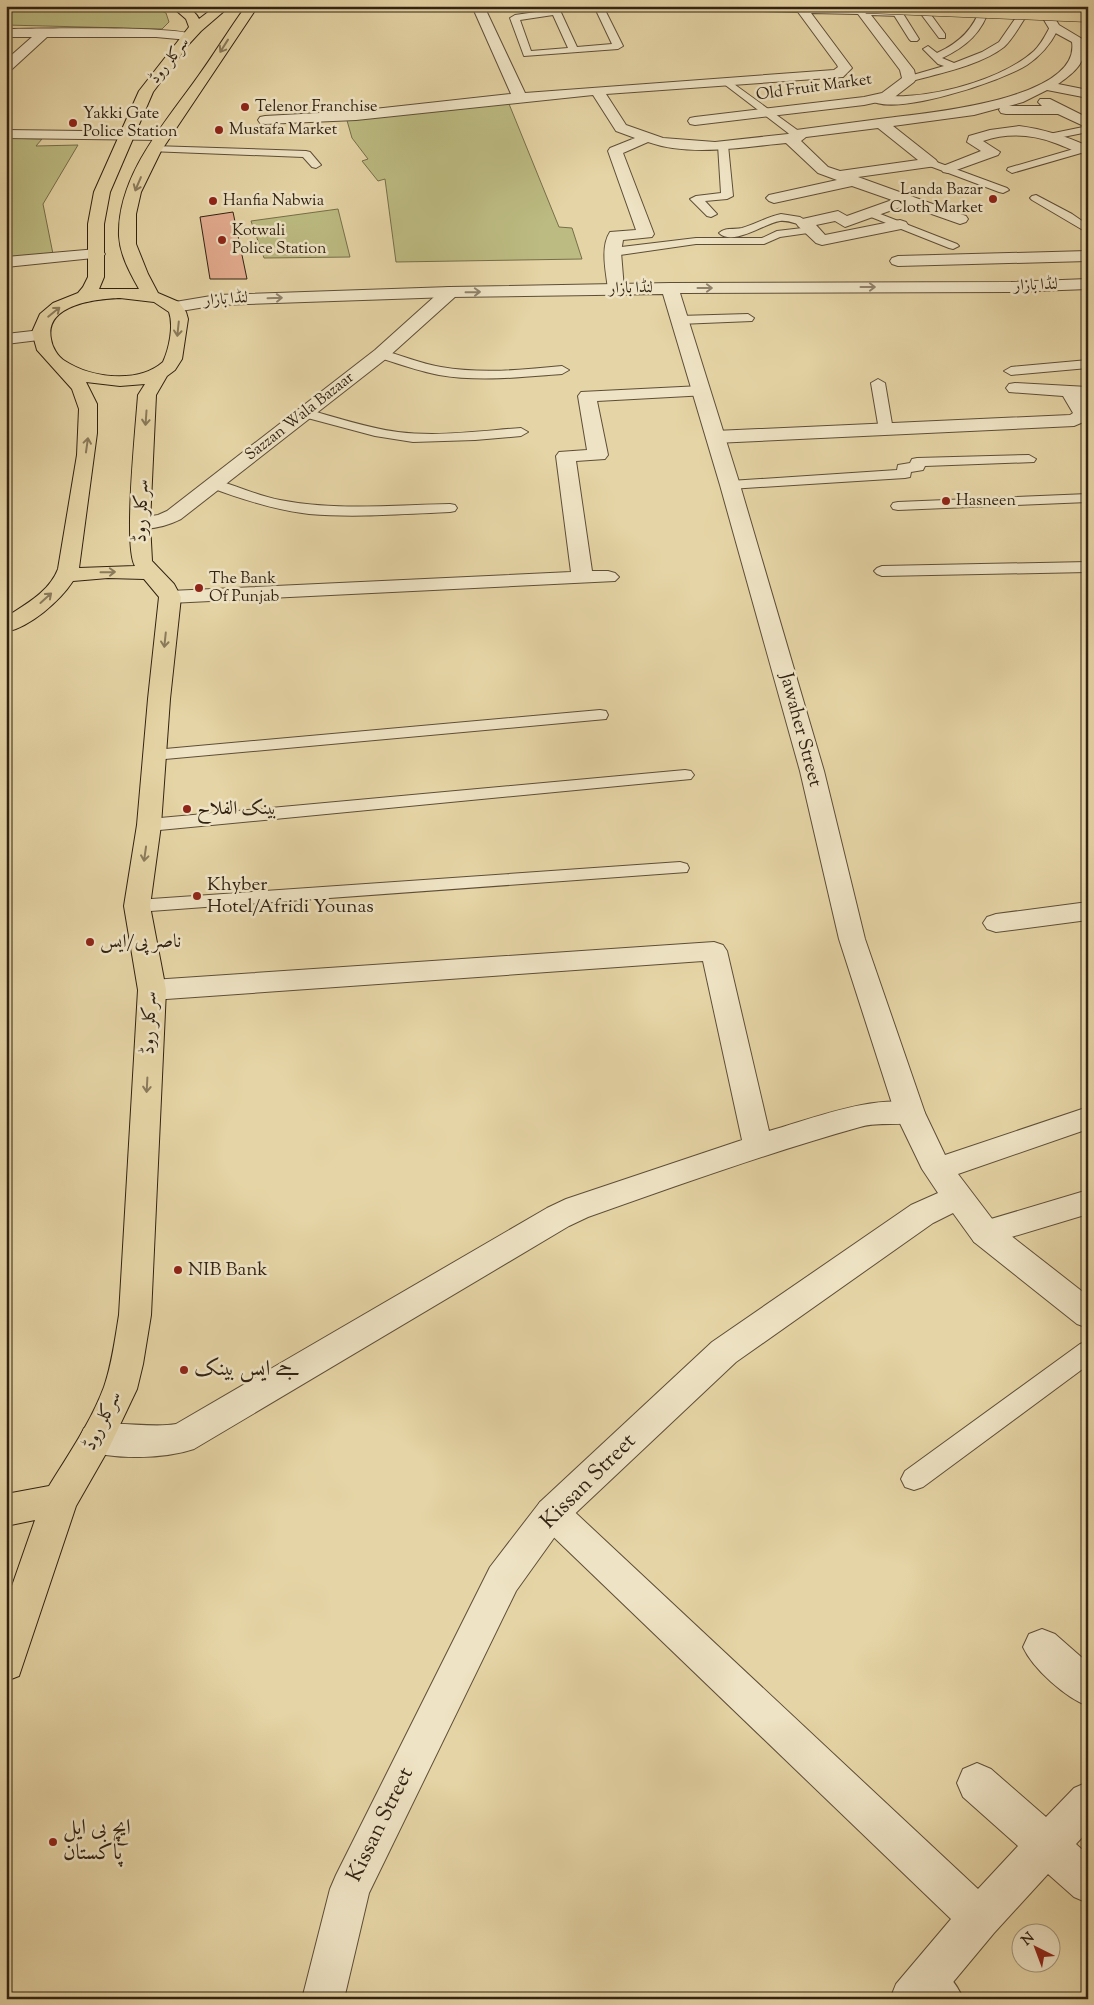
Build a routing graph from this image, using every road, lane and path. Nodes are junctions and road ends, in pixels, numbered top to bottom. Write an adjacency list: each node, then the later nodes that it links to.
1 (177, 6): 21 (main road)
2 (224, 6): 21 (main road, سرکلر روڈ)
3 (252, 6): 50 (main road, سرکلر روڈ, one-way to 50)
4 (478, 6): 38 (street)
5 (598, 6): 27 (lane)
6 (722, 6): 10 (street)
7 (1029, 6): 12 (main road)
8 (1056, 6): 19 (main road)
9 (1077, 6): 12 (street)
10 (801, 8): 11 (street); 33 (street)
11 (862, 8): 15 (street); 18 (main road, bridge); 32 (street)
12 (1088, 8)
13 (555, 9): 27 (lane); 27 (lane)
14 (985, 11): 16 (street); 17 (street); 28 (lane)
15 (897, 12): 17 (street); 25 (lane)
16 (1021, 12): 19 (street); 30 (lane)
17 (926, 14): 24 (lane)
18 (1088, 15)
19 (1055, 22): 20 (street); 29 (street); 39 (lane)
20 (1088, 22)
21 (193, 32): 23 (street); 49 (main road, سرکلر روڈ)
22 (6, 33): 23 (street)
23 (44, 33): 31 (street)
24 (942, 36)
25 (914, 39)
26 (928, 49): 28 (lane)
27 (574, 50)
28 (936, 57): 30 (lane)
29 (1081, 64): 34 (street)
30 (954, 66): 32 (lane)
31 (6, 67)
32 (909, 78): 39 (street, Old Fruit Market)
33 (727, 82): 35 (street); 42 (lane)
34 (1046, 86): 36 (street); 37 (street)
35 (598, 92): 38 (street); 53 (street)
36 (1028, 94): 40 (street); 41 (street)
37 (1088, 94)
38 (520, 98): 43 (street)
39 (874, 99): 42 (street, Old Fruit Market)
40 (1061, 110): 41 (street); 46 (street)
41 (977, 111): 45 (street)
42 (767, 113): 44 (street, Old Fruit Market); 51 (lane)
43 (265, 120)
44 (695, 121)
45 (881, 123): 51 (street); 57 (street)
46 (1088, 124)
47 (1088, 129): 52 (lane)
48 (6, 134): 49 (street)
49 (126, 136): 50 (street); 76 (main road, سرکلر روڈ)
50 (161, 136): 55 (main road, سرکلر روڈ)
51 (792, 136): 54 (street); 61 (street)
52 (1053, 136): 56 (street); 59 (street)
53 (646, 138): 54 (street); 75 (street)
54 (723, 145): 68 (lane)
55 (154, 149): 58 (lane); 84 (main road, سرکلر روڈ, one-way to 84)
56 (1086, 150): 60 (lane)
57 (931, 163): 59 (lane); 61 (street)
58 (316, 165)
59 (948, 169): 63 (lane)
60 (1012, 170)
61 (837, 175): 62 (street)
62 (853, 181): 64 (street); 66 (street)
63 (1003, 190)
64 (774, 198)
65 (1036, 198): 72 (lane)
66 (905, 200): 67 (street); 69 (street)
67 (870, 213): 70 (lane); 71 (street)
68 (711, 214)
69 (960, 219)
70 (900, 225): 71 (street); 74 (lane)
71 (807, 226): 73 (lane); 75 (lane)
72 (1088, 230)
73 (720, 233)
74 (952, 246)
75 (613, 252): 82 (street)
76 (97, 254): 78 (street); 85 (main road, سرکلر روڈ)
77 (1088, 256): 79 (street)
78 (6, 262)
79 (898, 262)
80 (1088, 284): 81 (street, لنڈا بازار, one-way to 80)
81 (670, 288): 82 (street, لنڈا بازار); 88 (street, Jawaher Street)
82 (616, 289): 83 (street, لنڈا بازار, one-way to 82)
83 (450, 292): 86 (street, لنڈا بازار, one-way to 83); 91 (street, Sazzan Wala Bazaar)
84 (151, 296): 85 (main road); 86 (main road)
85 (84, 297): 89 (main road, one-way to 85)
86 (175, 307): 95 (main road, سرکلر روڈ, one-way to 95)
87 (748, 318): 88 (lane)
88 (679, 320): 98 (street, Jawaher Street)
89 (41, 335): 90 (street); 93 (main road)
90 (6, 339)
91 (381, 354): 94 (lane); 101 (street, Sazzan Wala Bazaar)
92 (1088, 364): 96 (lane)
93 (62, 366): 95 (main road); 115 (main road, one-way to 93)
94 (562, 370)
95 (160, 373): 111 (main road, سرکلر روڈ, one-way to 111)
96 (1013, 379): 99 (street)
97 (878, 383): 102 (lane)
98 (701, 391): 104 (street, Jawaher Street); 117 (street)
99 (1068, 391): 100 (street); 102 (street)
100 (1088, 392)
101 (305, 413): 103 (lane); 106 (street, Sazzan Wala Bazaar)
102 (886, 430): 104 (street)
103 (521, 432)
104 (715, 437): 107 (street, Jawaher Street)
105 (1029, 459): 107 (lane)
106 (214, 484): 110 (lane); 111 (street, Sazzan Wala Bazaar)
107 (730, 485): 129 (street, Jawaher Street)
108 (1088, 498): 109 (lane)
109 (898, 506)
110 (450, 508)
111 (140, 523): 114 (main road, سرکلر روڈ)
112 (1088, 567): 113 (lane)
113 (882, 570)
114 (150, 573): 115 (main road, one-way to 114); 118 (main road, سرکلر روڈ)
115 (67, 574): 119 (main road, one-way to 115)
116 (608, 576): 117 (street)
117 (582, 578): 118 (street)
118 (170, 597): 121 (main road, سرکلر روڈ, one-way to 121)
119 (6, 626)
120 (600, 715): 121 (lane)
121 (154, 755): 123 (main road, سرکلر روڈ)
122 (684, 775): 123 (lane)
123 (149, 825): 125 (main road, سرکلر روڈ, one-way to 125)
124 (680, 868): 125 (lane)
125 (137, 906): 128 (main road, سرکلر روڈ)
126 (1088, 912): 127 (street)
127 (996, 923)
128 (152, 990): 131 (street); 138 (main road, سرکلر روڈ, one-way to 138)
129 (910, 1113): 131 (street); 132 (street, Jawaher Street)
130 (1088, 1118): 132 (street)
131 (758, 1146): 138 (street)
132 (936, 1168): 133 (street, Jawaher Street)
133 (958, 1197): 135 (street, Jawaher Street); 142 (street, Kissan Street)
134 (1088, 1202): 135 (street)
135 (985, 1233): 136 (street, Jawaher Street)
136 (1088, 1315)
137 (1088, 1351): 139 (lane)
138 (96, 1439): 140 (main road, سرکلر روڈ)
139 (914, 1479)
140 (60, 1500): 141 (main road); 144 (main road, سرکلر روڈ)
141 (6, 1510)
142 (552, 1513): 150 (street); 152 (street, Kissan Street)
143 (1042, 1647): 145 (street)
144 (6, 1663)
145 (1088, 1688)
146 (977, 1783): 148 (street)
147 (1088, 1802): 148 (street)
148 (1048, 1846): 149 (street); 150 (street)
149 (1088, 1883)
150 (979, 1918): 151 (street)
151 (929, 1992)
152 (324, 1999)

